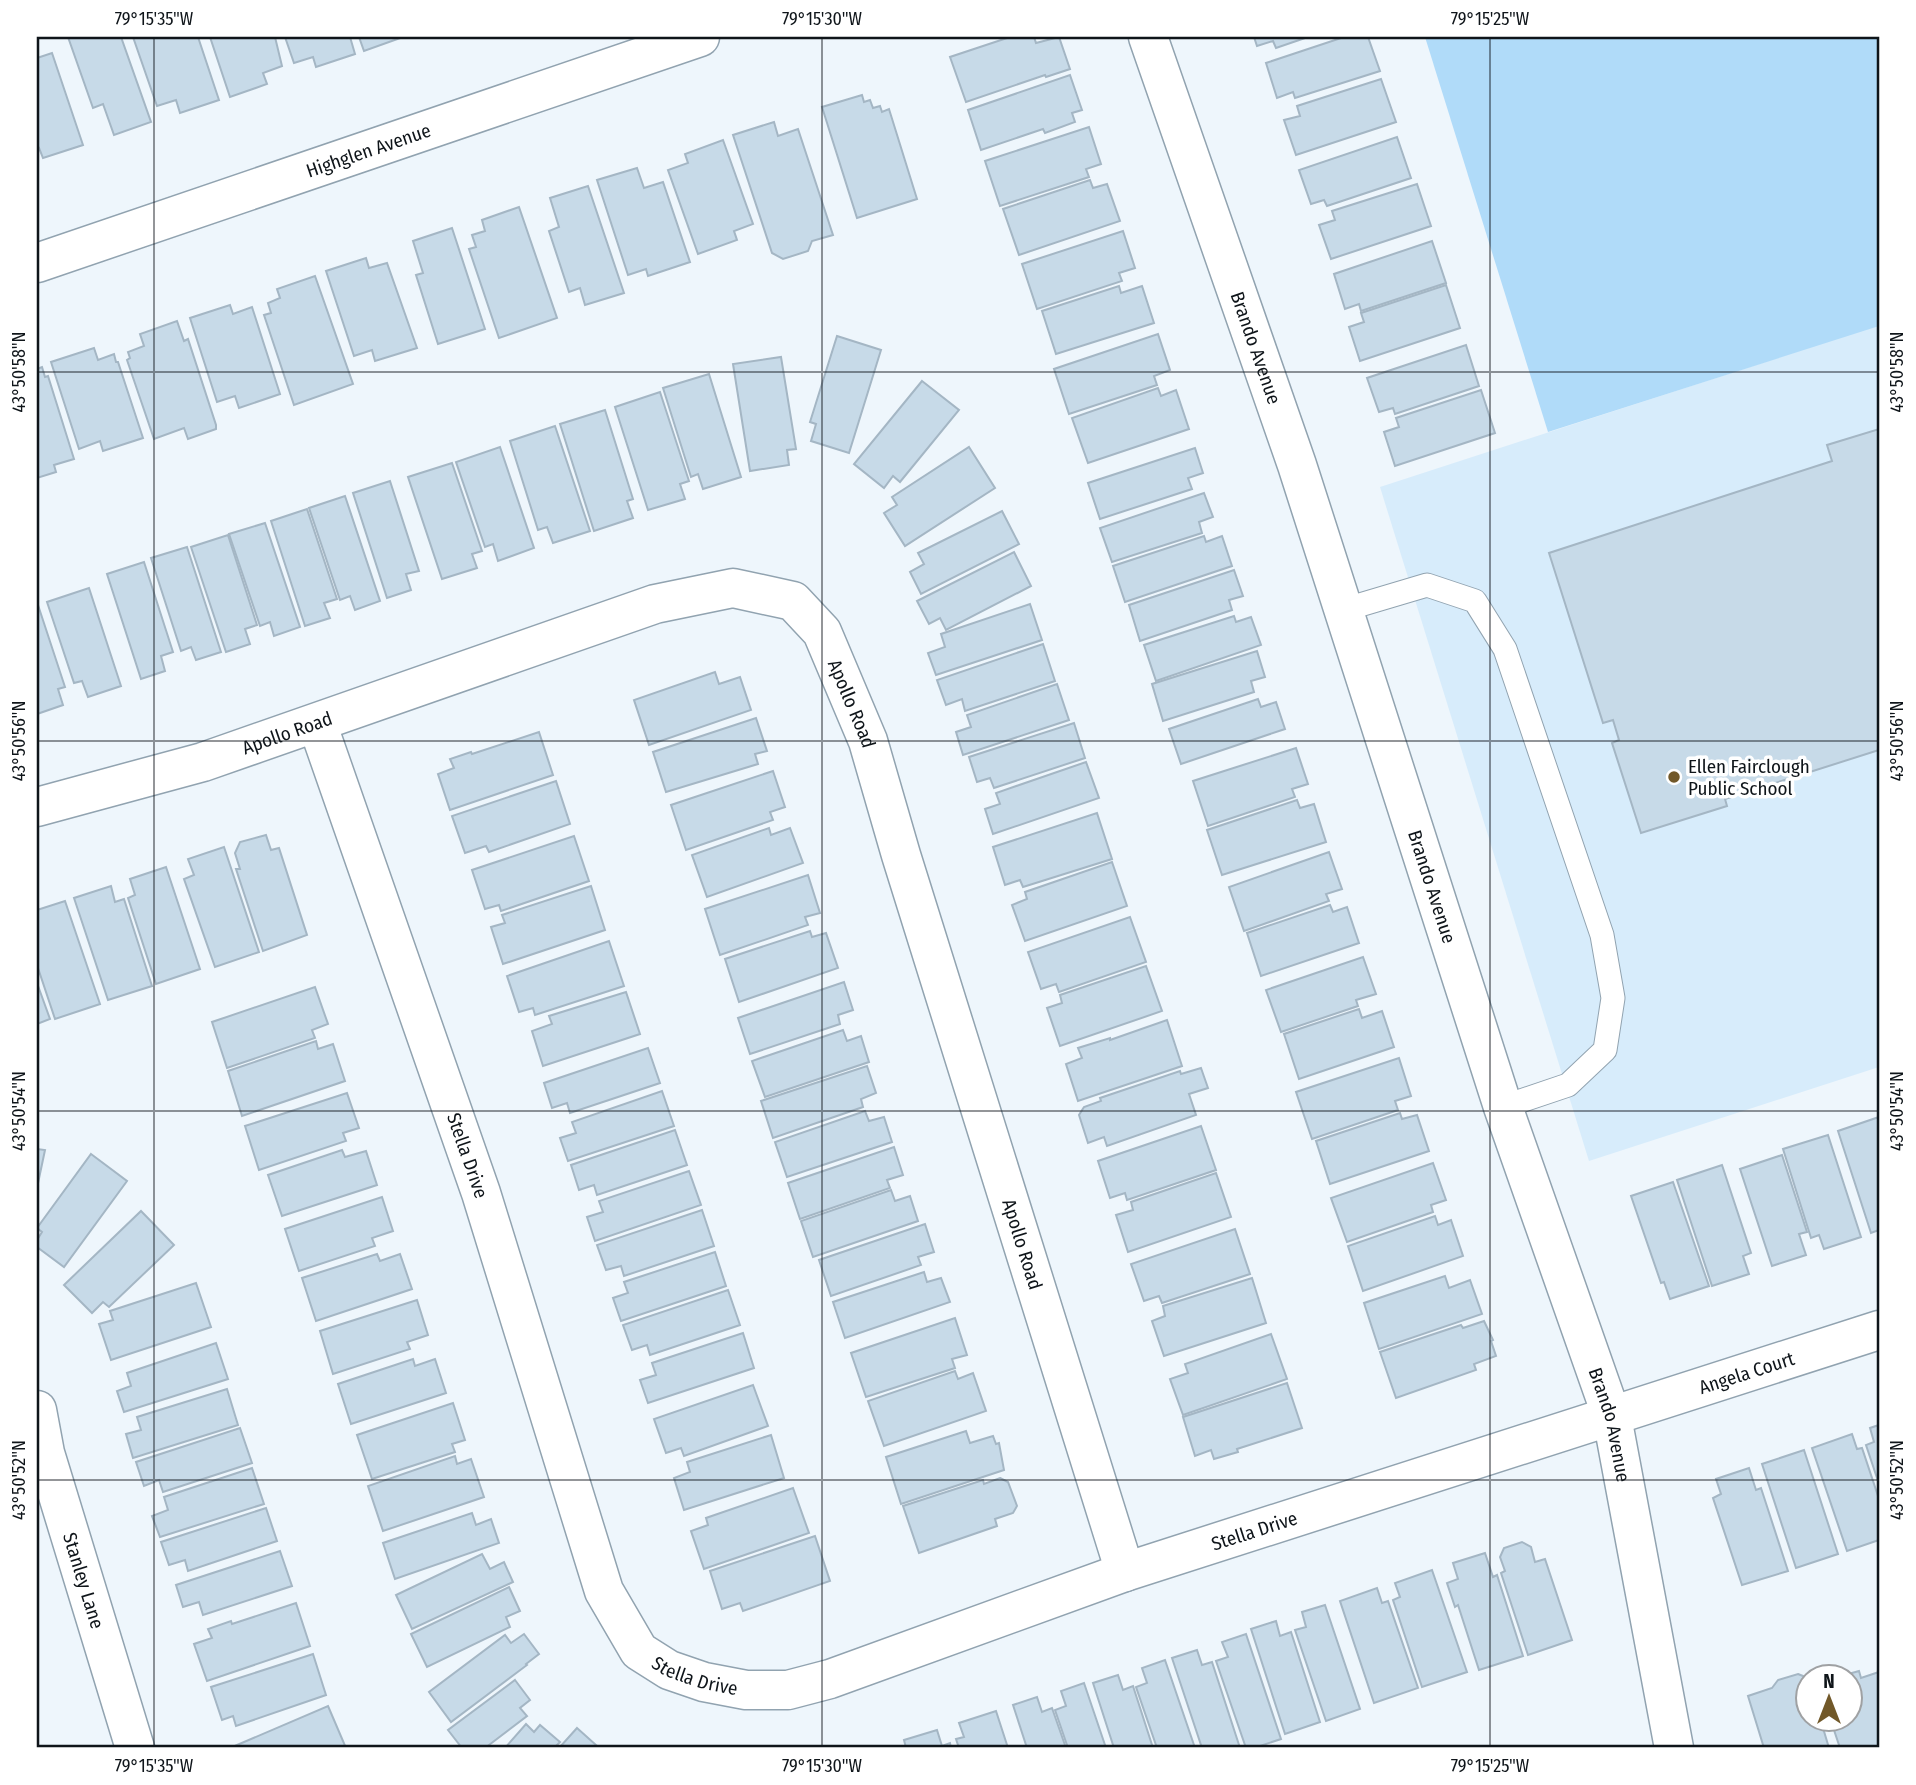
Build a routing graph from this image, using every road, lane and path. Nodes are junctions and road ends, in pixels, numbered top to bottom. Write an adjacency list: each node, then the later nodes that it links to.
1 (700, 37): 3 (street, Highglen Avenue)
2 (1149, 37): 4 (street, Brando Avenue)
3 (37, 263)
4 (1343, 610): 7 (street, Brando Avenue); 7 (lane)
5 (317, 723): 6 (street, Apollo Road); 11 (street, Stella Drive); 11 (street, Apollo Road)
6 (37, 807)
7 (1503, 1107): 10 (street, Brando Avenue)
8 (1879, 1330): 10 (street, Angela Court)
9 (37, 1410): 12 (street, Stanley Lane)
10 (1612, 1417): 11 (street, Stella Drive); 13 (street, Brando Avenue)
11 (1125, 1572)
12 (135, 1748)
13 (1674, 1748)

